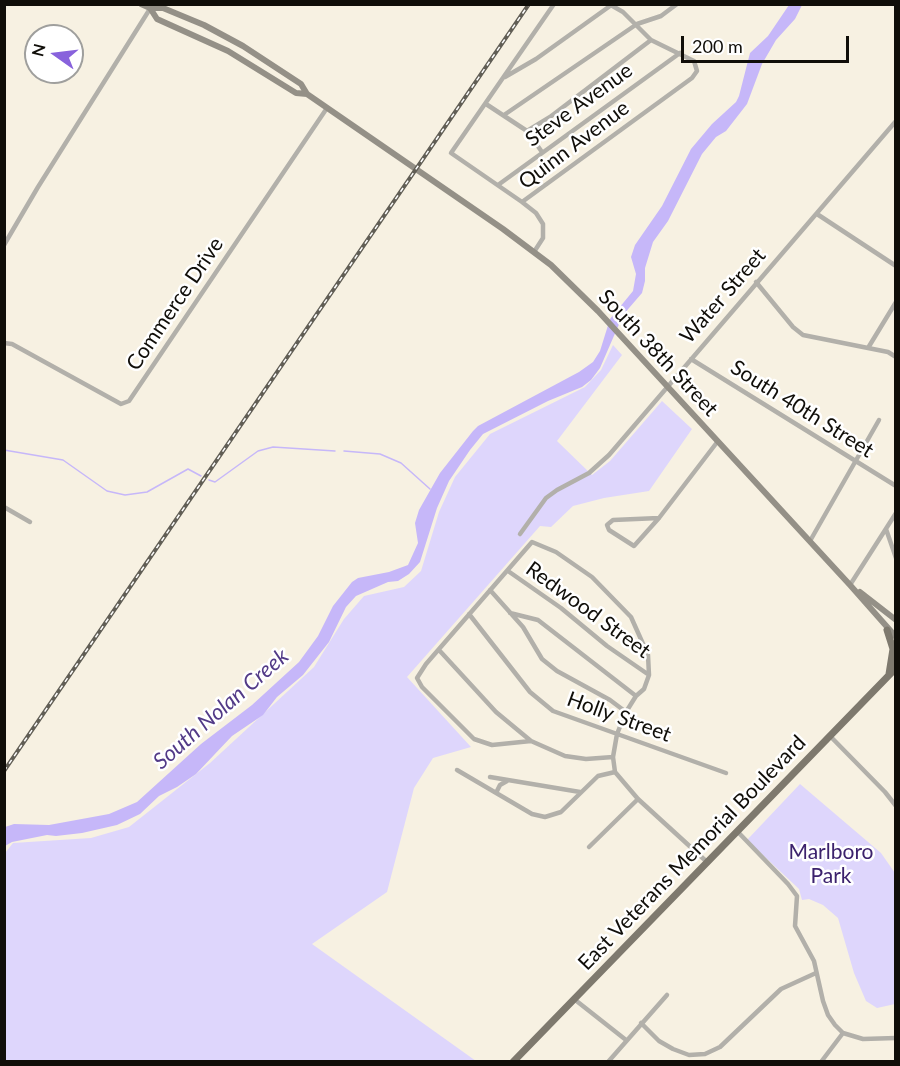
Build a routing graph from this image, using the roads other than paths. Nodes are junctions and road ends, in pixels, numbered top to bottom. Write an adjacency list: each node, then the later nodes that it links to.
1 (141, 4): 6 (main road)
2 (554, 4): 13 (street)
3 (628, 4): 7 (street)
4 (676, 4): 8 (street)
5 (610, 5): 7 (street); 13 (street)
6 (152, 6): 10 (main road); 12 (main road); 24 (street)
7 (623, 12): 8 (street)
8 (637, 24): 9 (street); 17 (street)
9 (651, 40): 11 (street); 19 (street)
10 (238, 43): 12 (main road); 14 (main road)
11 (680, 53): 20 (street, Steve Avenue); 22 (street, Quinn Avenue)
12 (232, 54): 14 (main road)
13 (503, 78): 15 (street)
14 (307, 94): 16 (main road, South 38th Street)
15 (486, 104): 17 (street); 21 (street)
16 (327, 108): 25 (main road, South 38th Street); 29 (street, Commerce Drive)
17 (504, 115): 19 (street)
18 (896, 121): 23 (street, Water Street)
19 (527, 131): 20 (street)
20 (542, 152): 21 (street, Steve Avenue)
21 (498, 185): 22 (street)
22 (522, 201): 25 (street, Quinn Avenue)
23 (817, 214): 26 (street); 27 (street, Water Street)
24 (4, 245)
25 (534, 252): 33 (main road, South 38th Street)
26 (896, 266)
27 (756, 282): 30 (street); 32 (street, Water Street)
28 (896, 302): 30 (street)
29 (4, 343)
30 (867, 348): 31 (street)
31 (896, 357)
32 (691, 359): 33 (street, Water Street); 36 (street, South 40th Street)
33 (668, 387): 35 (main road, South 38th Street); 43 (street, Water Street)
34 (879, 420): 36 (street)
35 (718, 441): 40 (street); 44 (main road, South 38th Street)
36 (855, 462): 37 (street, South 40th Street); 44 (street)
37 (896, 486)
38 (4, 507): 41 (street)
39 (896, 513): 42 (street)
40 (659, 519): 40 (street)
41 (30, 522)
42 (886, 529): 45 (street); 47 (street)
43 (520, 534)
44 (810, 541): 47 (main road, South 38th Street)
45 (896, 558)
46 (508, 571): 48 (street); 56 (street, Redwood Street); 56 (street)
47 (850, 585): 51 (main road, South 38th Street); 52 (main road, South 38th Street)
48 (490, 591): 49 (street); 50 (street)
49 (510, 612): 58 (street); 59 (street)
50 (469, 614): 54 (street); 60 (street, Holly Street)
51 (896, 620)
52 (887, 630): 53 (main road, South 38th Street); 57 (main road)
53 (896, 637)
54 (439, 650): 62 (street); 62 (street)
55 (896, 668): 57 (main road, East Veterans Memorial Boulevard)
56 (649, 675): 58 (street)
57 (889, 675): 61 (main road, East Veterans Memorial Boulevard)
58 (636, 696): 59 (street)
59 (626, 712): 60 (street)
60 (617, 735): 63 (street); 66 (street, Holly Street)
61 (830, 736): 72 (street); 73 (main road, East Veterans Memorial Boulevard)
62 (531, 741): 63 (street)
63 (613, 757): 65 (street)
64 (458, 770): 70 (street)
65 (615, 772): 69 (street); 71 (street)
66 (726, 773)
67 (490, 777): 68 (street)
68 (510, 780): 69 (street); 70 (street)
69 (580, 792): 70 (street)
70 (496, 793)
71 (638, 799): 74 (street); 75 (street)
72 (896, 806)
73 (738, 831): 75 (main road, East Veterans Memorial Boulevard); 76 (street)
74 (589, 846)
75 (707, 862): 78 (main road, East Veterans Memorial Boulevard)
76 (816, 973): 79 (street); 80 (street)
77 (667, 995): 79 (street)
78 (574, 999): 82 (street); 83 (main road, East Veterans Memorial Boulevard)
79 (641, 1023): 82 (street)
80 (843, 1033): 81 (street); 85 (street)
81 (896, 1038)
82 (626, 1040): 84 (street)
83 (513, 1062)
84 (608, 1062)
85 (821, 1062)

